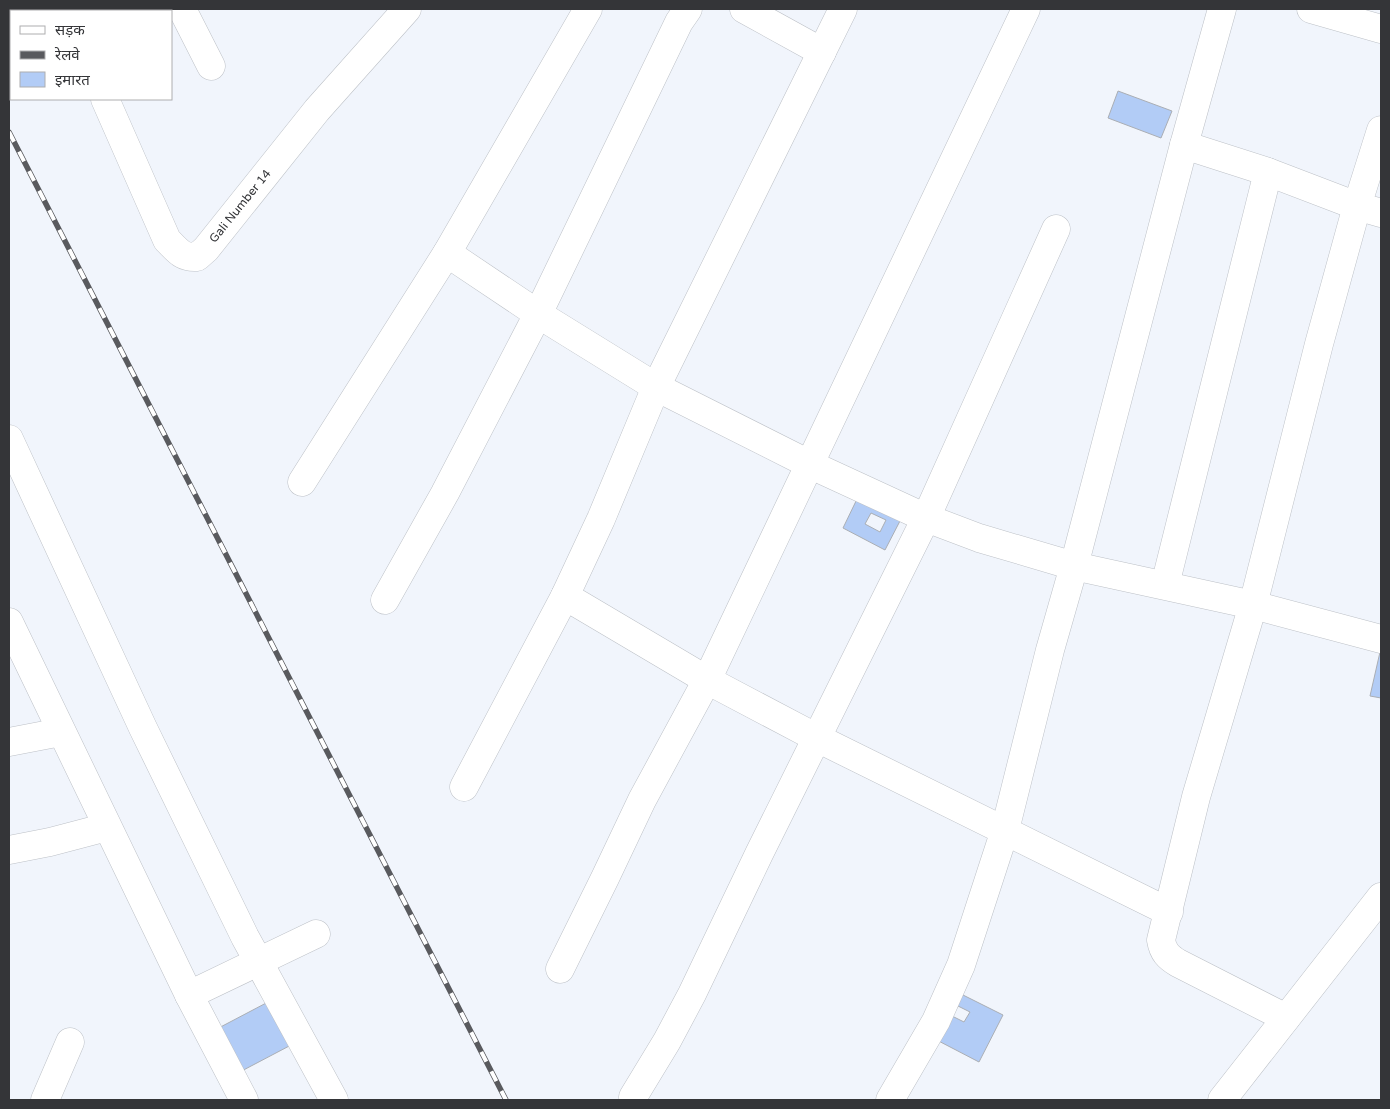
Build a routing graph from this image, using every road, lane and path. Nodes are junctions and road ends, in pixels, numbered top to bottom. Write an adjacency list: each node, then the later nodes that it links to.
1 (182, 9): 12 (street)
2 (407, 9): 13 (street, Gali Number 14)
3 (588, 9): 19 (street)
4 (688, 9): 20 (street)
5 (744, 9): 11 (street)
6 (843, 9): 11 (street)
7 (1026, 9): 23 (street)
8 (1222, 9): 15 (street)
9 (1311, 9): 10 (street)
10 (1381, 29)
11 (822, 52): 21 (street)
12 (211, 66)
13 (106, 100)
14 (1381, 130): 17 (street)
15 (1184, 145): 16 (street); 26 (street)
16 (1268, 172): 17 (street); 27 (street)
17 (1369, 210): 30 (street)
18 (1056, 229): 25 (street)
19 (447, 254): 20 (street); 24 (street)
20 (538, 314): 21 (street); 29 (street)
21 (656, 387): 23 (street); 28 (street)
22 (9, 439): 45 (street)
23 (809, 464): 25 (street); 34 (street)
24 (302, 482)
25 (926, 518): 26 (street); 36 (street)
26 (1074, 566): 27 (street); 40 (street)
27 (1165, 585): 30 (street)
28 (565, 596): 34 (street); 38 (street)
29 (385, 600)
30 (1252, 605): 32 (street); 43 (street)
31 (9, 622): 33 (street)
32 (1381, 639)
33 (15, 650): 35 (street)
34 (707, 680): 36 (street); 46 (street)
35 (61, 732): 37 (street); 39 (street)
36 (817, 738): 40 (street); 50 (street)
37 (9, 742)
38 (464, 786)
39 (107, 827): 41 (street); 47 (street)
40 (1005, 830): 43 (street); 54 (street)
41 (9, 850)
42 (1381, 897): 48 (street)
43 (1169, 912): 48 (street)
44 (316, 934): 45 (street)
45 (258, 962): 47 (street); 53 (street)
46 (560, 969)
47 (189, 995): 52 (street)
48 (1286, 1018): 55 (street)
49 (70, 1042): 51 (street)
50 (633, 1097)
51 (45, 1100)
52 (244, 1100)
53 (334, 1100)
54 (890, 1100)
55 (1222, 1100)

